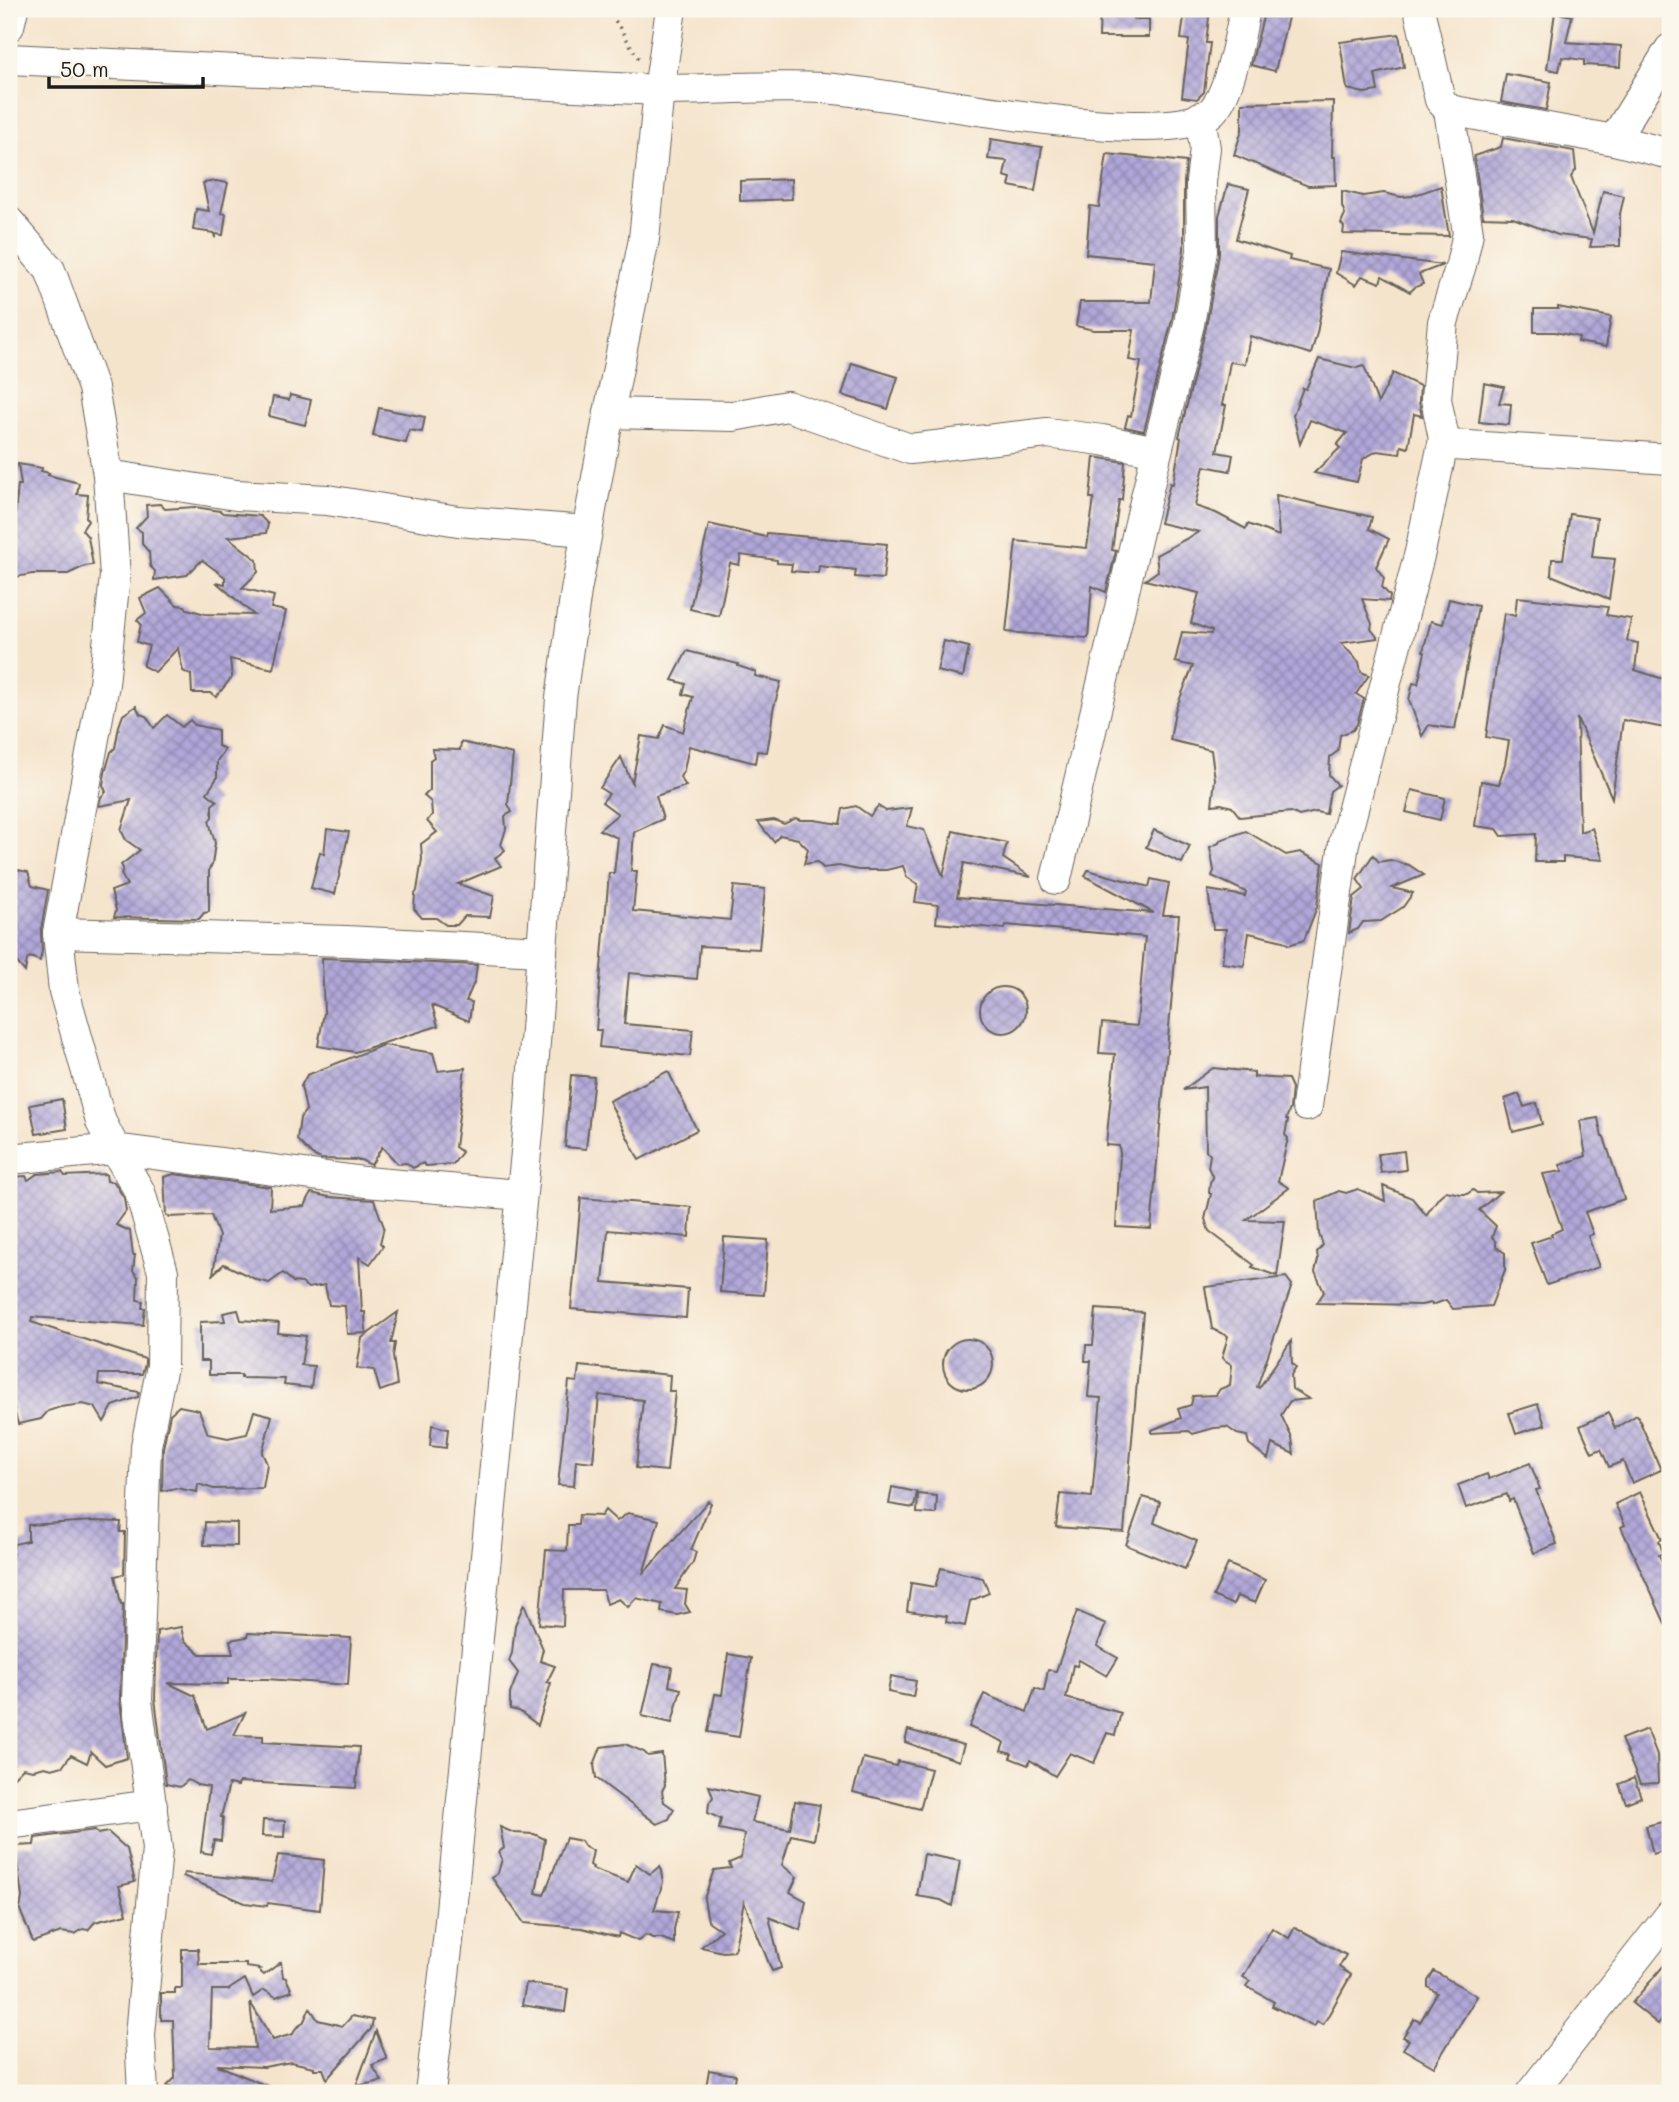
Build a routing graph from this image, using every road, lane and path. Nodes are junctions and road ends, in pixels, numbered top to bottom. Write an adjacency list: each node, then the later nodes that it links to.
1 (13, 9): 6 (street)
2 (608, 9): 9 (path)
3 (671, 9): 9 (street)
4 (1245, 9): 11 (street)
5 (1419, 9): 10 (street)
6 (9, 26)
7 (1670, 49): 12 (street)
8 (9, 59): 9 (street)
9 (659, 90): 11 (street); 15 (street)
10 (1450, 110): 12 (street); 16 (street)
11 (1200, 117): 17 (street)
12 (1614, 140): 13 (street)
13 (1670, 154)
14 (9, 222): 19 (street)
15 (609, 412): 17 (street); 20 (street)
16 (1444, 439): 18 (street); 24 (street)
17 (1157, 451): 21 (street)
18 (1670, 459)
19 (108, 475): 20 (street); 22 (street)
20 (587, 531): 23 (street)
21 (1056, 879)
22 (58, 933): 23 (street); 25 (street)
23 (542, 951): 27 (street)
24 (1307, 1106)
25 (115, 1149): 26 (street); 27 (street); 28 (street)
26 (9, 1159)
27 (522, 1195): 32 (street)
28 (152, 1805): 29 (street); 31 (street)
29 (9, 1824)
30 (1670, 1915): 33 (street)
31 (143, 2093)
32 (430, 2093)
33 (1531, 2093)

